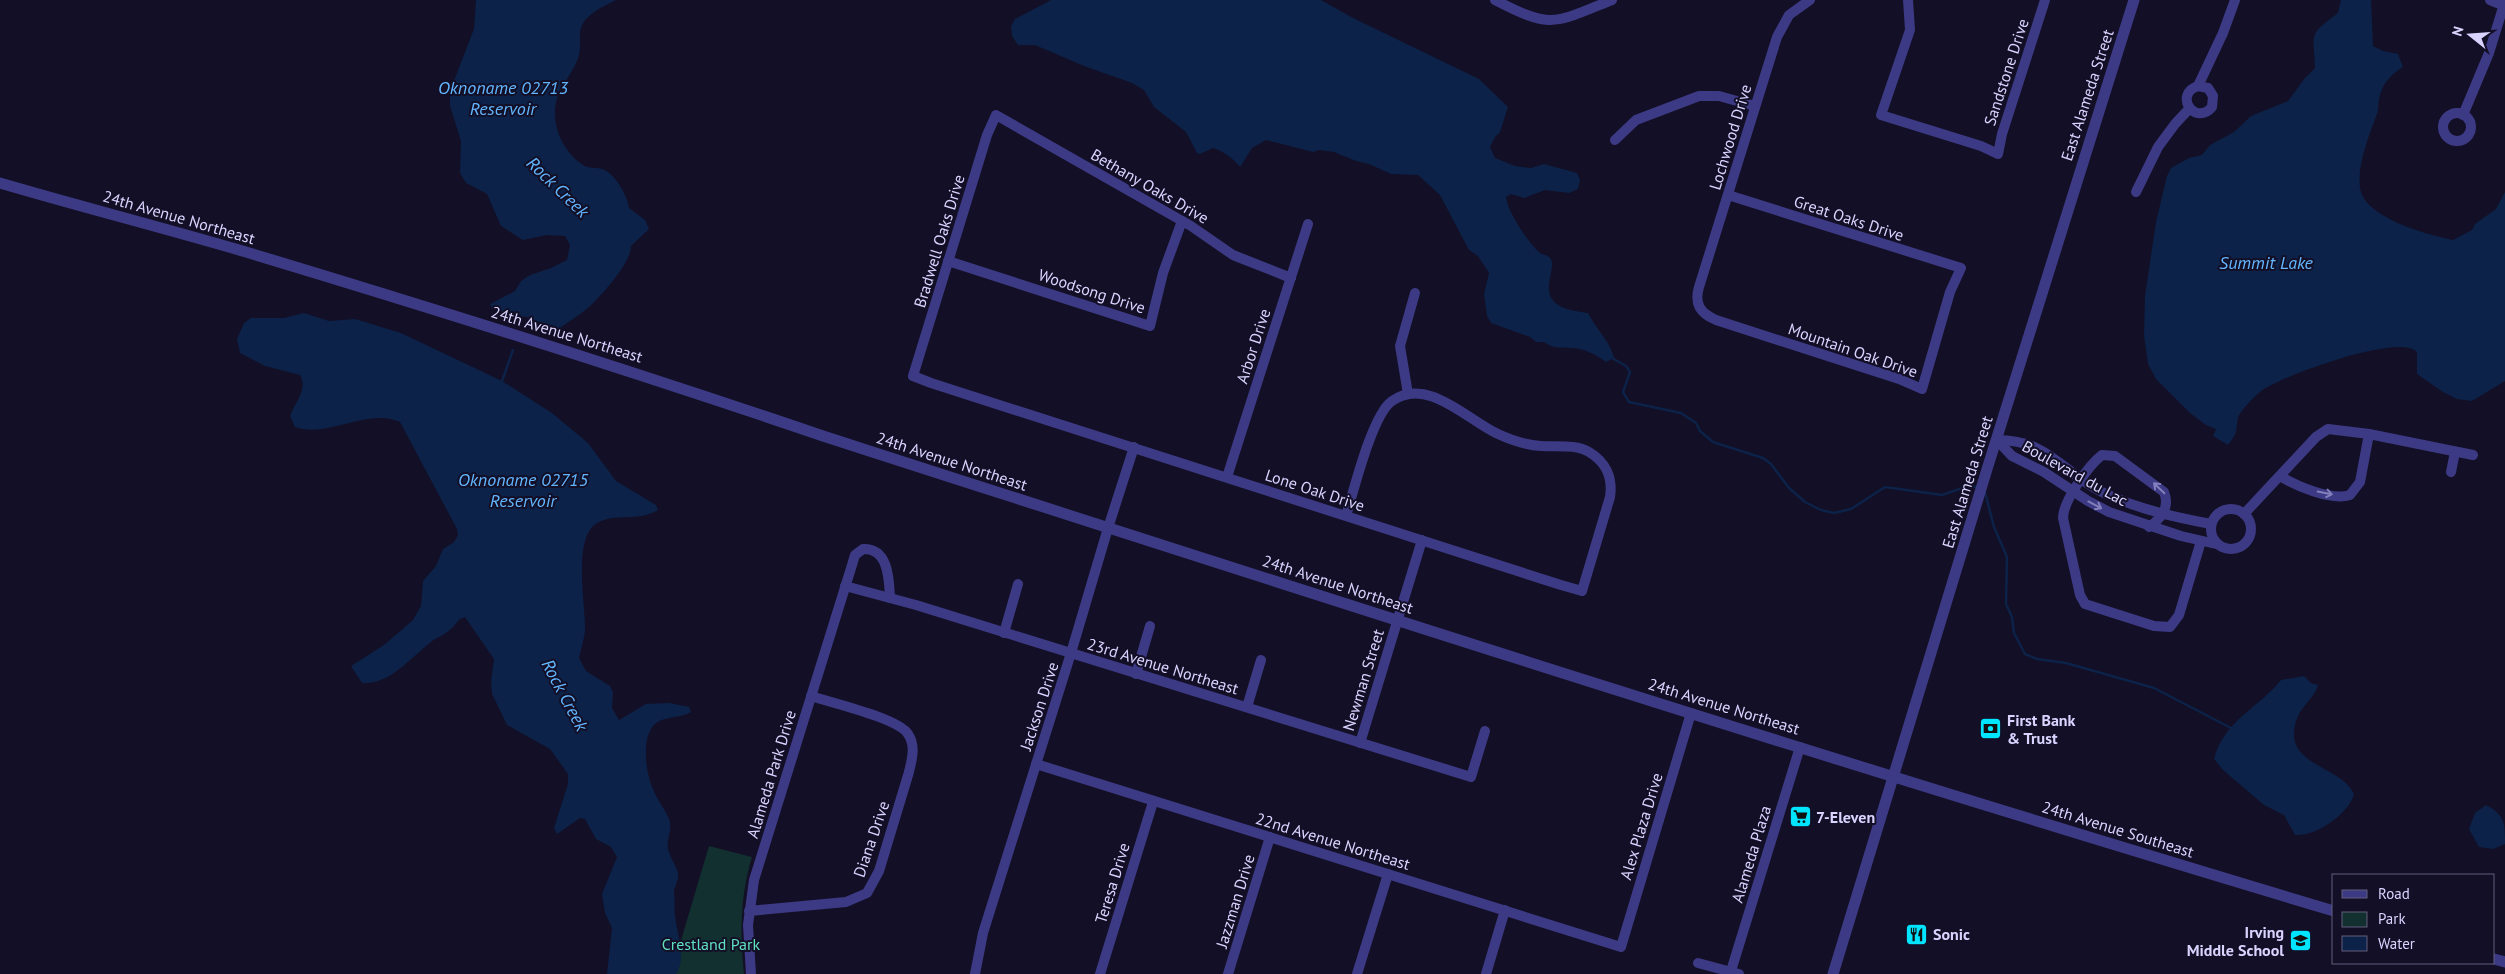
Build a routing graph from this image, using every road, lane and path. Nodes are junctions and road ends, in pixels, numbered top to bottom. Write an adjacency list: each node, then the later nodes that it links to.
1 (1495, 0): 2 (street)
2 (1612, 0)
3 (1810, 0): 11 (street, Lochwood Drive)
4 (1908, 0): 5 (street, Sandstone Drive)
5 (2045, 0)
6 (2134, 0): 29 (street, East Alameda Street)
7 (2235, 0): 10 (street)
8 (2490, 0): 9 (street)
9 (2505, 4): 14 (street)
10 (2198, 86): 12 (street); 12 (street)
11 (1755, 106): 15 (street); 18 (street, Lochwood Drive)
12 (2189, 109): 17 (street)
13 (996, 115): 19 (street, Bethany Oaks Drive); 21 (street, Bradwell Oaks Drive)
14 (2463, 115)
15 (1615, 140)
16 (0, 183): 43 (street, 24th Avenue Northeast)
17 (2136, 192)
18 (1728, 195): 22 (street, Great Oaks Drive); 25 (street, Lochwood Drive)
19 (1182, 221): 21 (street, Woodsong Drive); 23 (street, Bethany Oaks Drive)
20 (1308, 224): 23 (street, Arbor Drive)
21 (948, 261): 26 (street, Bradwell Oaks Drive)
22 (1961, 268): 25 (street, Mountain Oak Drive)
23 (1291, 278): 35 (street, Arbor Drive)
24 (1415, 293): 27 (street)
25 (1696, 295)
26 (913, 376): 30 (street, Lone Oak Drive)
27 (1408, 394): 40 (street); 44 (street, Lone Oak Drive)
28 (2368, 434): 31 (street); 34 (street); 34 (street, one-way to 28)
29 (1997, 440): 36 (street, Boulevard du Lac); 37 (street, Boulevard du Lac); 63 (street, East Alameda Street)
30 (1134, 447): 35 (street, Lone Oak Drive); 43 (street, Jackson Drive)
31 (2455, 452): 32 (street); 33 (street)
32 (2474, 455)
33 (2451, 472)
34 (2280, 476): 39 (street)
35 (1226, 477): 40 (street, Lone Oak Drive)
36 (2082, 479): 37 (street); 38 (street, Boulevard du Lac); 38 (street, Boulevard du Lac, one-way to 36)
37 (2074, 492): 42 (street, Boulevard du Lac, one-way to 42); 45 (street)
38 (2163, 514): 41 (street, Boulevard du Lac); 42 (street)
39 (2244, 514): 41 (street); 46 (street)
40 (1346, 516): 44 (street, Lone Oak Drive)
41 (2211, 524): 46 (street)
42 (2149, 526): 45 (street, Boulevard du Lac)
43 (1108, 528): 50 (street, 24th Avenue Northeast); 53 (street, Jackson Drive)
44 (1422, 540): 50 (street, Newman Street)
45 (2201, 541): 46 (street, Boulevard du Lac)
46 (2216, 544)
47 (1018, 584): 52 (street)
48 (845, 586): 49 (street, 23rd Avenue Northeast); 49 (street, Alameda Park Drive); 56 (street, Alameda Park Drive)
49 (890, 598): 52 (street, 23rd Avenue Northeast)
50 (1397, 620): 58 (street, 24th Avenue Northeast); 60 (street, Newman Street)
51 (1150, 626): 55 (street)
52 (1004, 633): 53 (street, 23rd Avenue Northeast)
53 (1071, 653): 55 (street, 23rd Avenue Northeast); 62 (street, Jackson Drive)
54 (1261, 660): 57 (street)
55 (1136, 674): 57 (street, 23rd Avenue Northeast)
56 (811, 696): 69 (street, Alameda Park Drive); 69 (street, Diana Drive)
57 (1247, 707): 60 (street, 23rd Avenue Northeast)
58 (1691, 713): 61 (street, 24th Avenue Northeast); 70 (street, Alex Plaza Drive)
59 (1485, 731): 60 (street, 23rd Avenue Northeast)
60 (1360, 742)
61 (1800, 747): 63 (street, 24th Avenue Northeast); 72 (street, Alameda Plaza)
62 (1036, 764): 64 (street, 22nd Avenue Northeast); 74 (street, Jackson Drive)
63 (1892, 776): 68 (street, 24th Avenue Southeast); 79 (street, East Alameda Street)
64 (1153, 802): 65 (street, 22nd Avenue Northeast); 75 (street, Teresa Drive)
65 (1270, 837): 66 (street, 22nd Avenue Northeast); 76 (street, Jazzman Drive)
66 (1388, 874): 67 (street, 22nd Avenue Northeast); 77 (street)
67 (1505, 910): 70 (street, 22nd Avenue Northeast); 78 (street)
68 (2332, 910)
69 (749, 911): 73 (street, Alameda Park Drive)
70 (1621, 947)
71 (1698, 963): 72 (street, Alameda Plaza)
72 (1735, 972)
73 (751, 974)
74 (975, 974)
75 (1100, 974)
76 (1228, 974)
77 (1357, 974)
78 (1486, 974)
79 (1833, 974)

